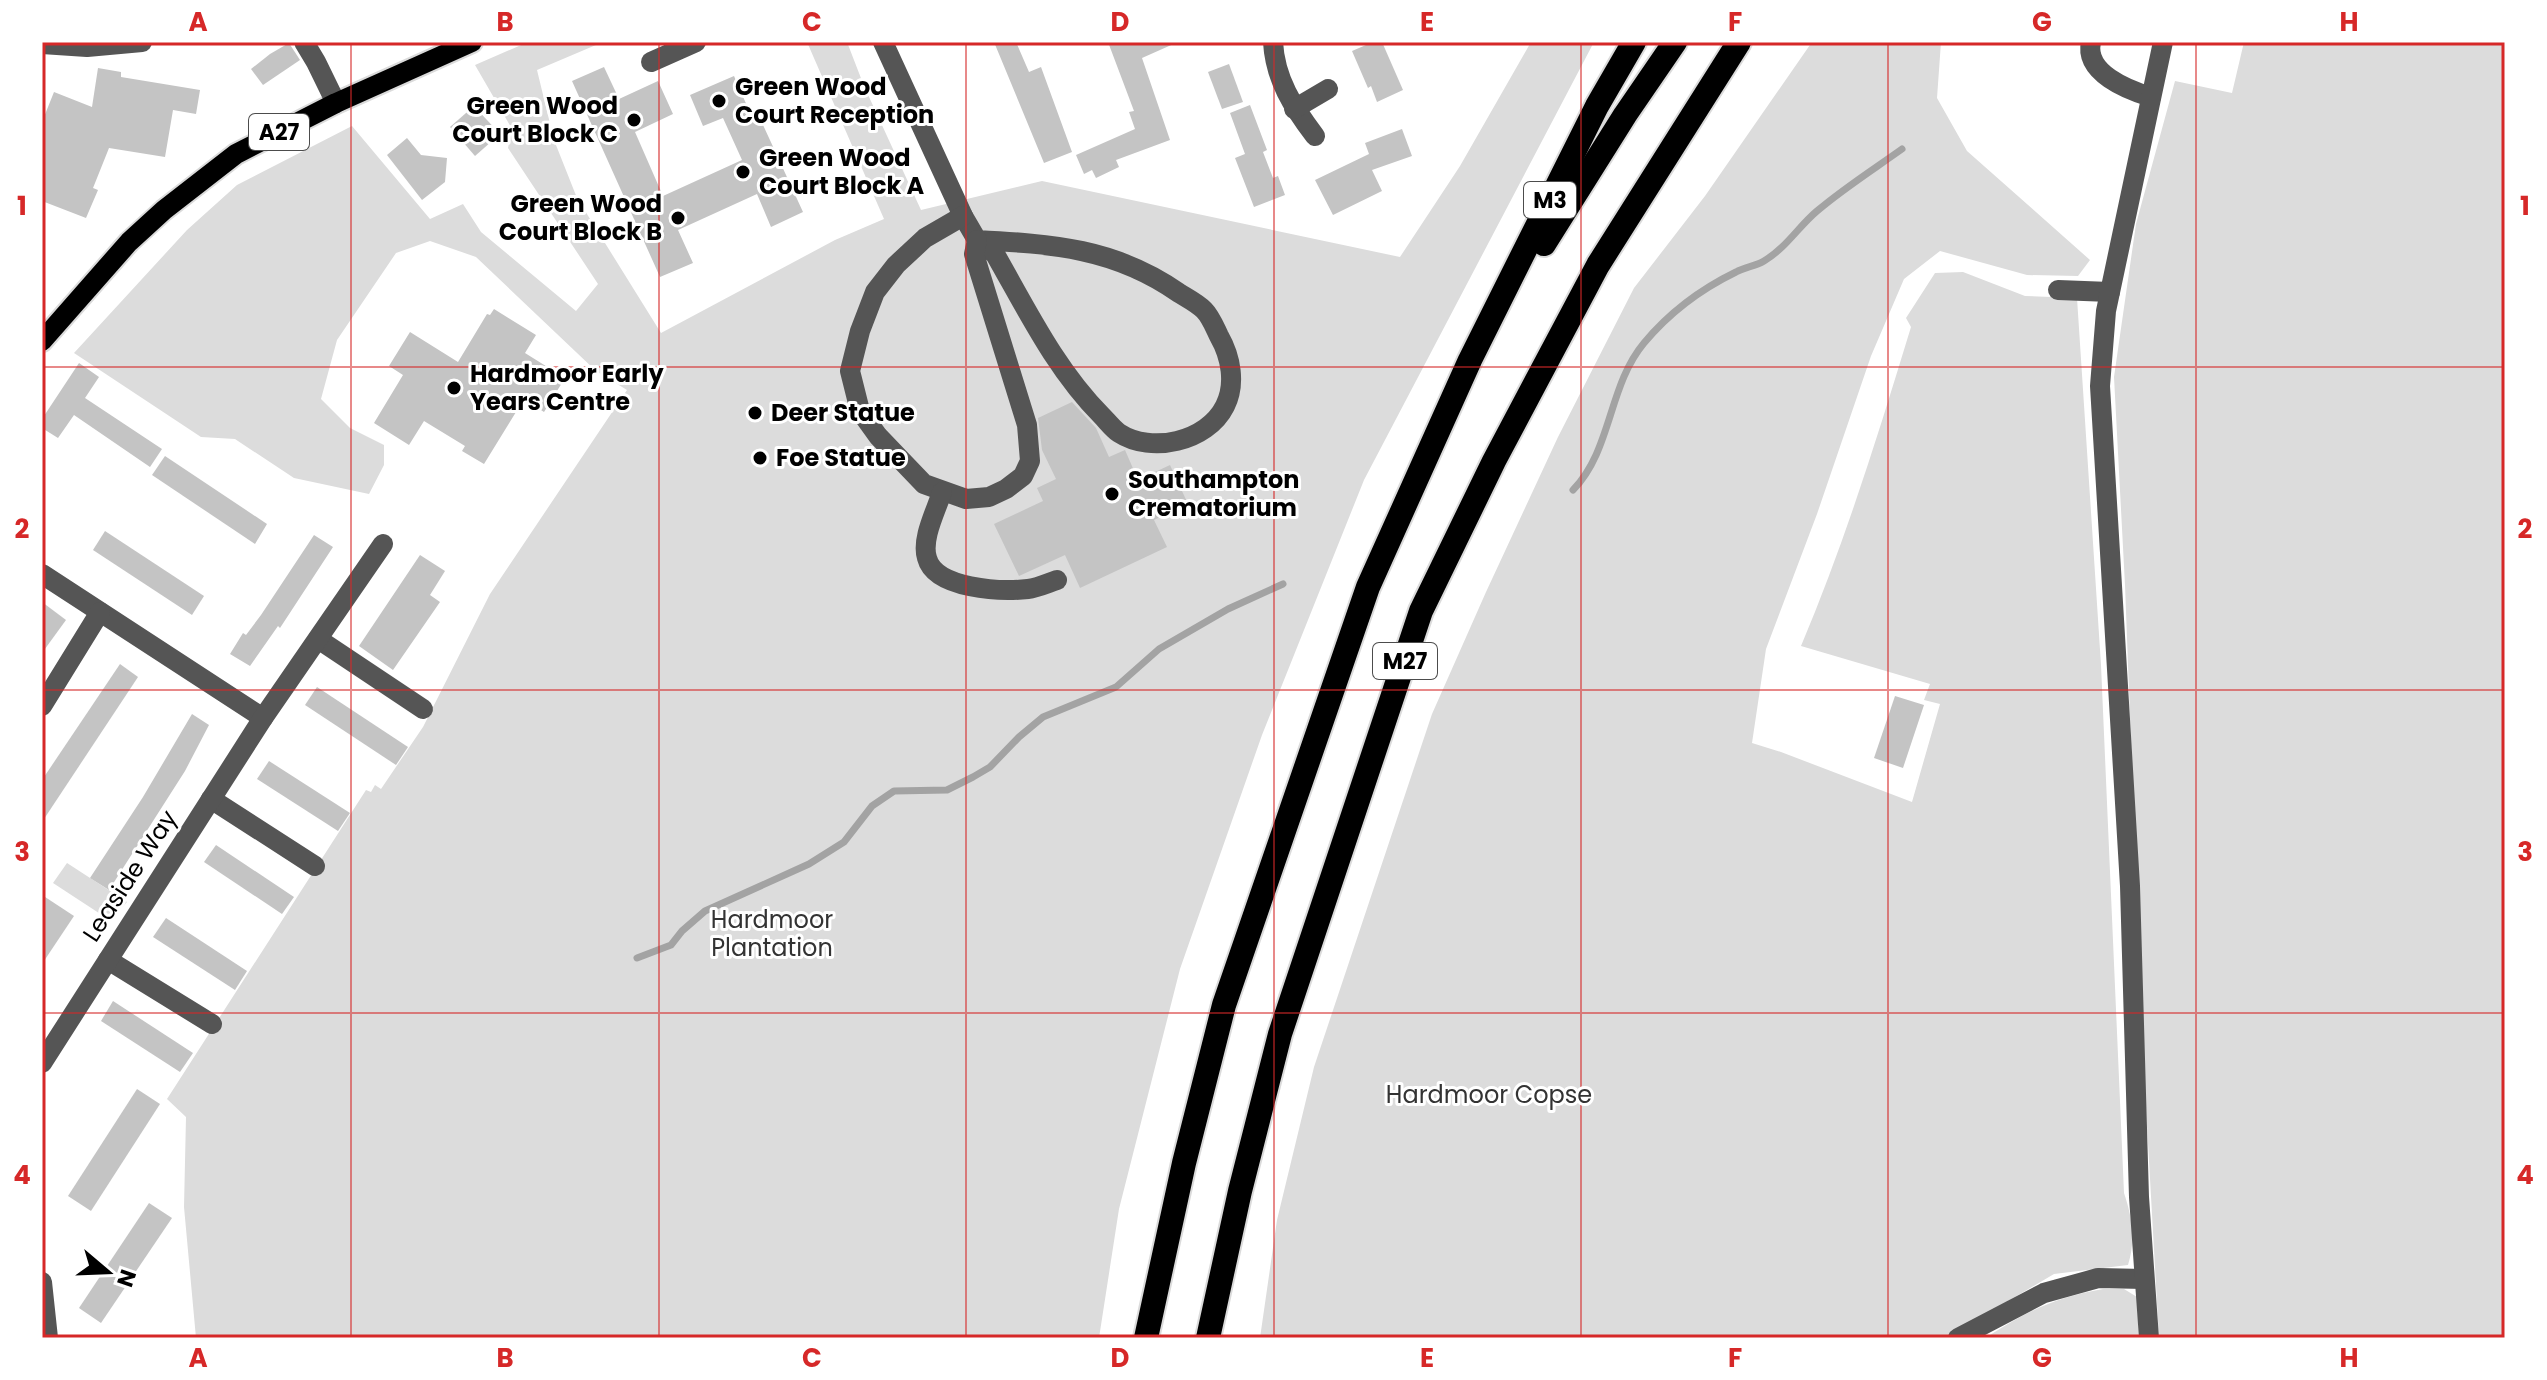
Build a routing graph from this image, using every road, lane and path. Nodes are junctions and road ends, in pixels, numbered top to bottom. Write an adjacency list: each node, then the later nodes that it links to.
1 (142, 42): 12 (street)
2 (304, 42): 16 (street)
3 (472, 42): 16 (main road, A27)
4 (696, 42): 13 (street)
5 (883, 42): 19 (street)
6 (1273, 42): 17 (street)
7 (1634, 42): 24 (highway, M3)
8 (1675, 42): 24 (highway, M27)
9 (1739, 42): 44 (highway, M27)
10 (2091, 42): 15 (street)
11 (2163, 42): 15 (street)
12 (42, 44)
13 (651, 62)
14 (1328, 89): 17 (street)
15 (2151, 97): 22 (street)
16 (336, 103): 23 (main road, A27)
17 (1294, 109): 18 (street)
18 (1315, 136)
19 (963, 216): 20 (street); 25 (street)
20 (977, 240): 20 (street); 25 (street)
21 (2058, 290): 22 (street)
22 (2110, 292): 39 (street)
23 (42, 341)
24 (1470, 360): 43 (highway, M27)
25 (942, 492): 28 (street)
26 (383, 544): 30 (street, Leaside Way)
27 (42, 574): 29 (street)
28 (1057, 580)
29 (100, 612): 31 (street); 33 (street)
30 (318, 639): 32 (street); 33 (street, Leaside Way)
31 (42, 706)
32 (423, 709)
33 (263, 718): 34 (street, Leaside Way)
34 (211, 799): 35 (street); 36 (street, Leaside Way)
35 (315, 866)
36 (108, 960): 37 (street); 38 (street, Leaside Way)
37 (212, 1024)
38 (42, 1063)
39 (2144, 1279): 41 (street); 45 (street)
40 (42, 1282): 42 (street)
41 (1970, 1335)
42 (48, 1338)
43 (1146, 1338)
44 (1208, 1338)
45 (2149, 1338)

